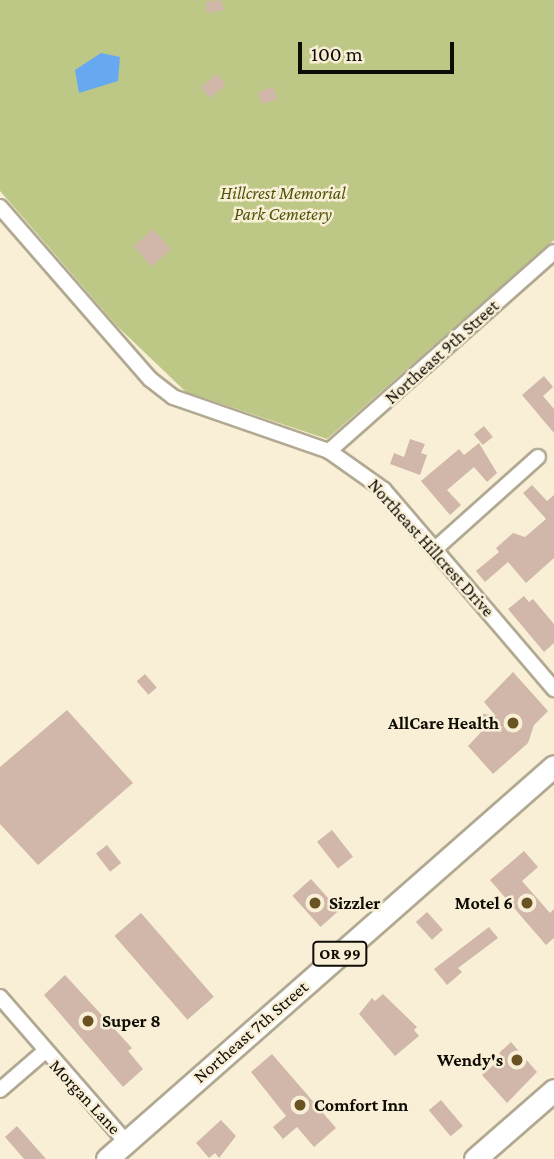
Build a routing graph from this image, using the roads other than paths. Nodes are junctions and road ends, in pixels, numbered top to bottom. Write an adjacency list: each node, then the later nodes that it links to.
1 (0, 207): 3 (street, Northeast Hillcrest Drive)
2 (554, 252): 3 (street, Northeast 9th Street)
3 (329, 452): 5 (street, Northeast Hillcrest Drive)
4 (538, 457): 5 (street)
5 (435, 549): 6 (street, Northeast Hillcrest Drive)
6 (554, 689)
7 (554, 766): 12 (highway, Northeast 7th Street / OR 99)
8 (0, 997): 9 (street, Morgan Lane)
9 (44, 1052): 10 (street, Morgan Lane); 12 (street, Morgan Lane)
10 (0, 1090)
11 (554, 1090): 14 (highway)
12 (126, 1142): 13 (highway, Northeast 7th Street / OR 99)
13 (107, 1159)
14 (474, 1159)

